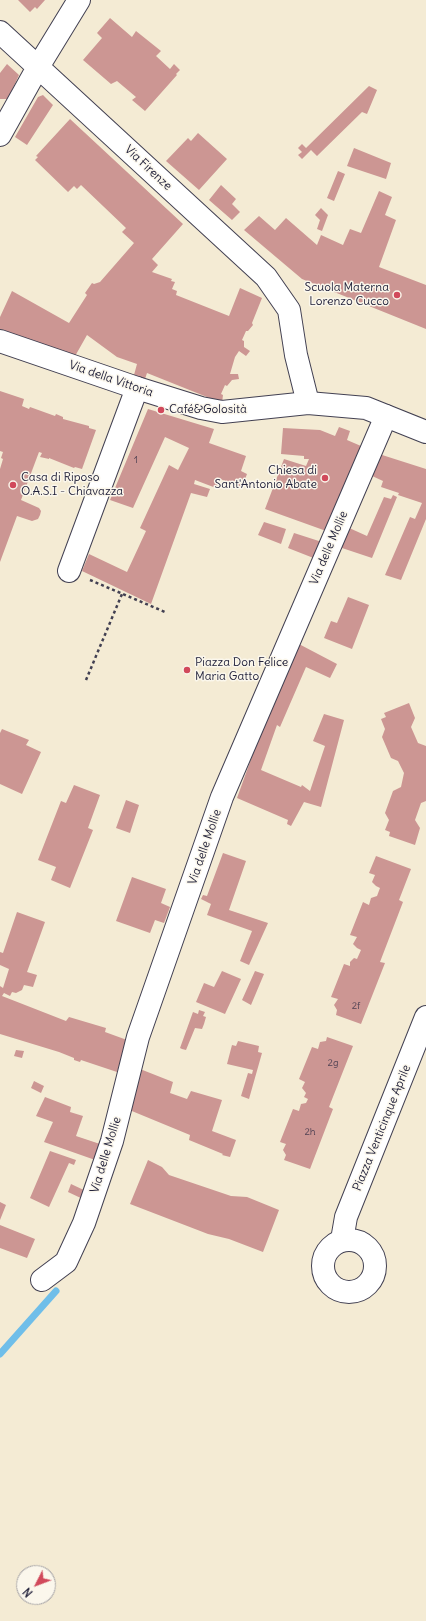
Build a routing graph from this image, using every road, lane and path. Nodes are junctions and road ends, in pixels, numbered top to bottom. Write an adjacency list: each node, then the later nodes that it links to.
1 (79, 0): 3 (street)
2 (0, 32): 3 (street, Via Firenze)
3 (38, 67): 4 (street); 7 (street, Via Firenze)
4 (0, 135)
5 (0, 341): 6 (street, Via della Vittoria)
6 (137, 388): 7 (street, Via della Vittoria); 10 (street)
7 (308, 403): 8 (street)
8 (386, 416): 9 (street); 16 (street, Via delle Mollie)
9 (426, 432)
10 (69, 571): 11 (path)
11 (122, 594): 12 (path); 13 (path)
12 (165, 612)
13 (86, 680)
14 (426, 1017): 15 (street, Piazza Venticinque Aprile)
15 (342, 1240)
16 (42, 1280)

